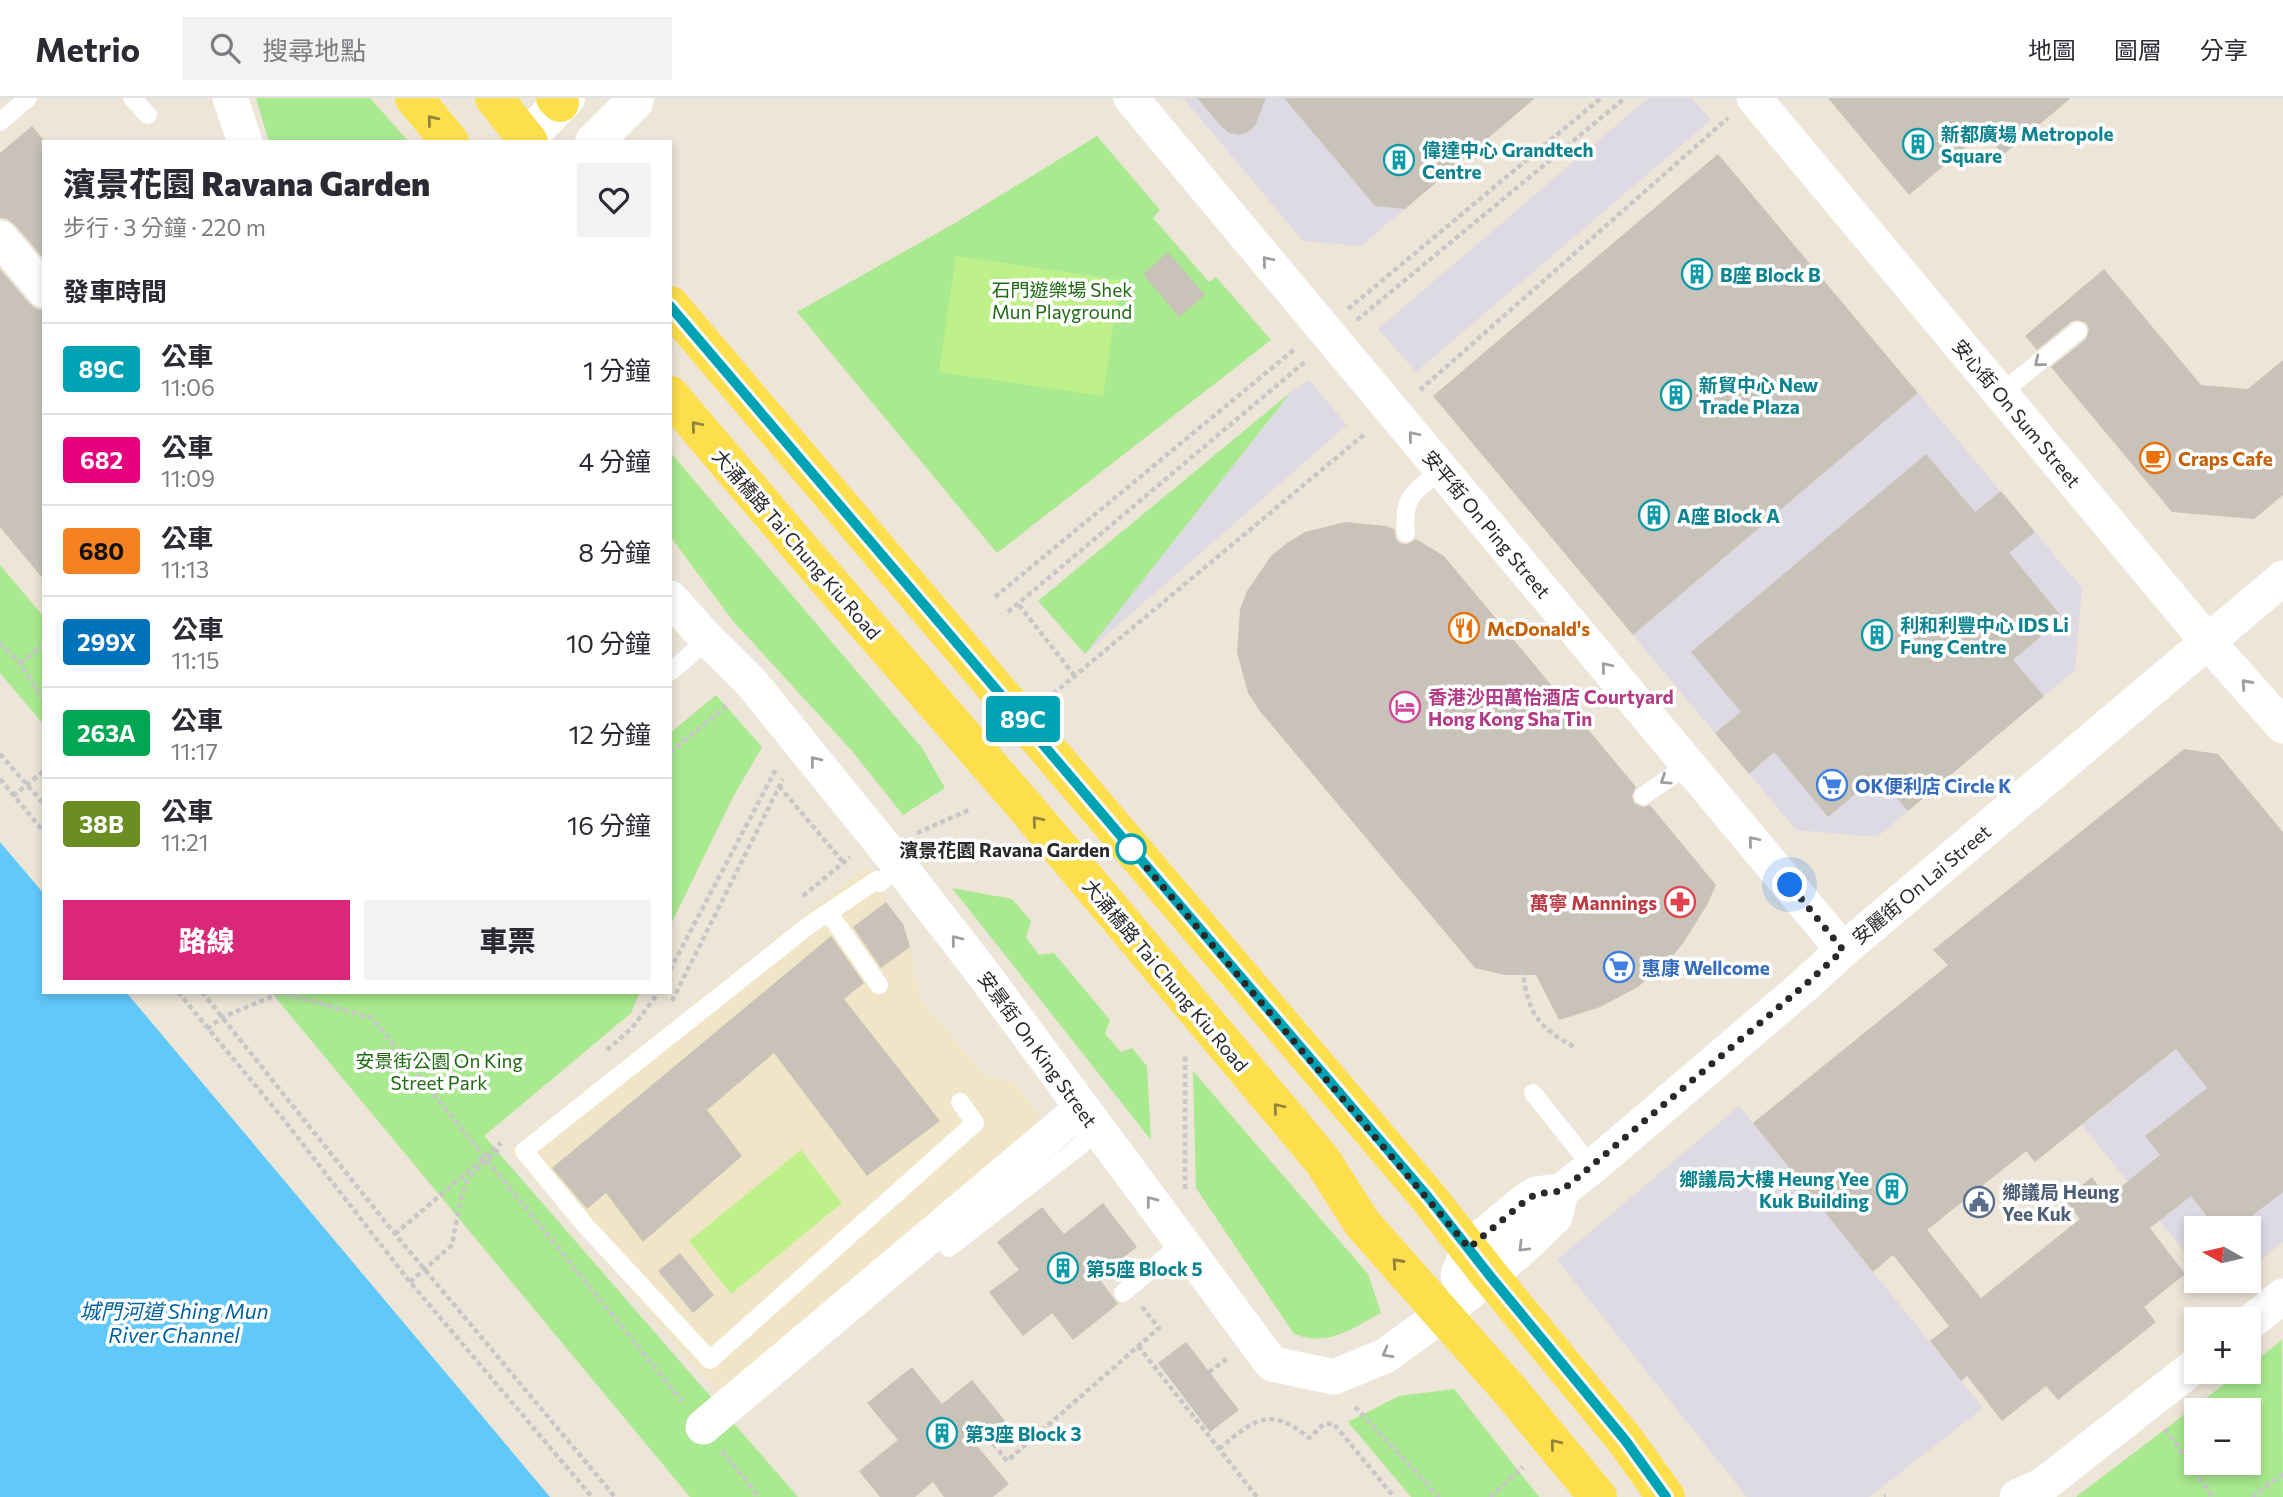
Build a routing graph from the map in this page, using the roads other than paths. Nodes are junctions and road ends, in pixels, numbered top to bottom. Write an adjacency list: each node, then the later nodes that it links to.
1 (28, 98): 11 (lane)
2 (132, 98): 10 (lane)
3 (230, 98): 12 (street)
4 (414, 98): 13 (main road, one-way to 4)
5 (494, 98): 14 (main road)
6 (635, 98): 16 (street)
7 (1131, 98): 23 (street, 安平街 On Ping Street, one-way to 7)
8 (1754, 98): 21 (street, 安心街 On Sum Street)
9 (560, 100): 15 (street)
10 (148, 115)
11 (0, 122)
12 (244, 140)
13 (448, 140)
14 (525, 140)
15 (527, 140)
16 (596, 140)
17 (0, 238): 18 (street)
18 (42, 288)
19 (672, 308): 43 (main road)
20 (2078, 331): 21 (lane, one-way to 21)
21 (2001, 393): 28 (street, 安心街 On Sum Street)
22 (672, 397): 47 (main road, 大涌橋路 Tai Chung Kiu Road, one-way to 22)
23 (1442, 470): 24 (lane); 31 (street, 安平街 On Ping Street, one-way to 23)
24 (1406, 533)
25 (2283, 578): 28 (street, 安麗街 On Lai Street)
26 (672, 599): 27 (street, 安景街 On King Street)
27 (708, 640): 29 (lane); 33 (street, 安景街 On King Street, one-way to 27)
28 (2208, 642): 30 (street, 安心街 On Sum Street, one-way to 28); 35 (street, 安麗街 On Lai Street)
29 (672, 670)
30 (2283, 726)
31 (1688, 765): 32 (lane, one-way to 32); 35 (street, 安平街 On Ping Street, one-way to 31)
32 (1643, 796)
33 (904, 851): 34 (lane); 39 (street, 安景街 On King Street, one-way to 33)
34 (830, 913): 36 (lane); 38 (lane)
35 (1843, 950): 40 (street, 安麗街 On Lai Street)
36 (879, 985)
37 (1533, 1093): 40 (lane)
38 (960, 1102)
39 (1090, 1118): 41 (street, 安景街 On King Street, one-way to 39); 42 (lane); 49 (street)
40 (1592, 1167): 43 (street, 安麗街 On Lai Street)
41 (1182, 1243): 44 (lane); 47 (street, 安景街 On King Street, one-way to 41)
42 (949, 1248)
43 (1479, 1262): 47 (street, 安麗街 On Lai Street); 51 (main road)
44 (1125, 1291)
45 (2283, 1296): 46 (street)
46 (2261, 1313)
47 (1443, 1314): 50 (main road, 大涌橋路 Tai Chung Kiu Road, one-way to 47)
48 (2184, 1374): 52 (street)
49 (703, 1427)
50 (1598, 1497)
51 (1666, 1497)
52 (2017, 1497)

